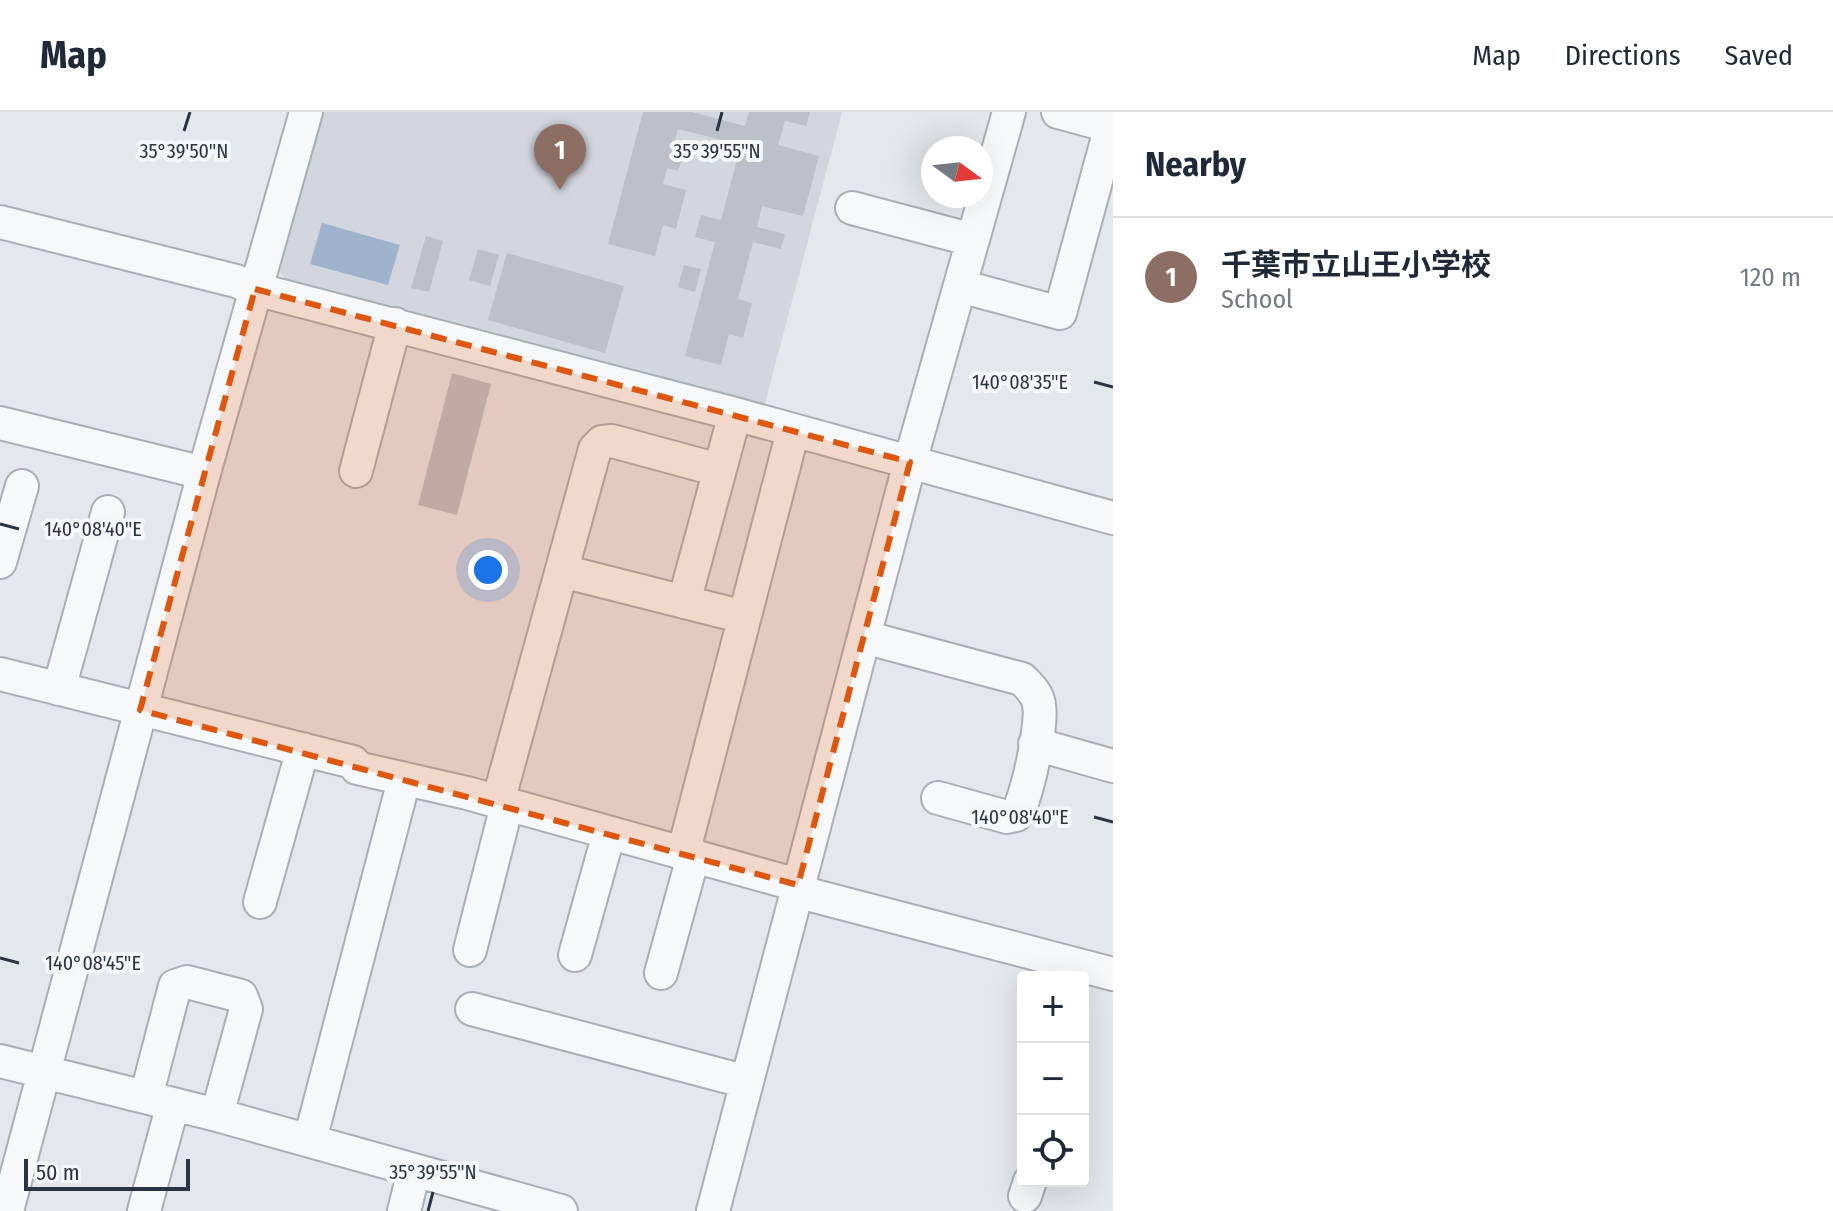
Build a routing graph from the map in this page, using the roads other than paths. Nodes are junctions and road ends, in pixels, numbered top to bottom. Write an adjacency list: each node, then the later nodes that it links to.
1 (306, 112): 9 (street)
2 (1009, 112): 7 (street)
3 (1058, 112): 4 (street)
4 (1112, 126): 8 (street)
5 (852, 208): 7 (street)
6 (0, 222): 9 (street)
7 (973, 240): 8 (street)
8 (960, 286): 14 (street)
9 (255, 289): 10 (street); 17 (street)
10 (395, 324): 11 (street); 16 (street)
11 (735, 414): 13 (street); 15 (street)
12 (0, 423): 17 (street)
13 (793, 431): 14 (street); 24 (street)
14 (910, 462): 20 (street); 25 (street)
15 (719, 470): 22 (street); 23 (street)
16 (356, 471)
17 (204, 473): 28 (street)
18 (22, 486): 21 (street)
19 (108, 512): 27 (street)
20 (1113, 518)
21 (0, 562)
22 (562, 571): 23 (street); 34 (street)
23 (684, 602): 24 (street)
24 (744, 617): 36 (street)
25 (864, 637): 29 (street); 37 (street)
26 (0, 674): 27 (street)
27 (59, 689): 28 (street)
28 (140, 710): 30 (street); 45 (street)
29 (1035, 744): 31 (street); 33 (street)
30 (303, 749): 32 (street); 38 (street)
31 (1113, 766)
32 (404, 780): 34 (street); 49 (street)
33 (938, 798)
34 (502, 804): 35 (street); 39 (street)
35 (609, 833): 36 (street); 40 (street)
36 (688, 856): 37 (street); 41 (street)
37 (798, 885): 42 (street); 46 (street)
38 (260, 902)
39 (470, 950)
40 (575, 955)
41 (661, 973)
42 (1095, 976)
43 (472, 1009): 46 (street)
44 (0, 1061): 45 (street)
45 (43, 1073): 47 (street); 52 (street)
46 (747, 1082): 56 (street)
47 (160, 1100): 48 (street); 48 (street); 53 (street)
48 (217, 1115): 49 (street)
49 (310, 1140): 50 (street)
50 (414, 1171): 51 (street); 54 (street)
51 (476, 1200): 55 (street)
52 (7, 1211)
53 (144, 1211)
54 (404, 1211)
55 (561, 1211)
56 (713, 1211)

